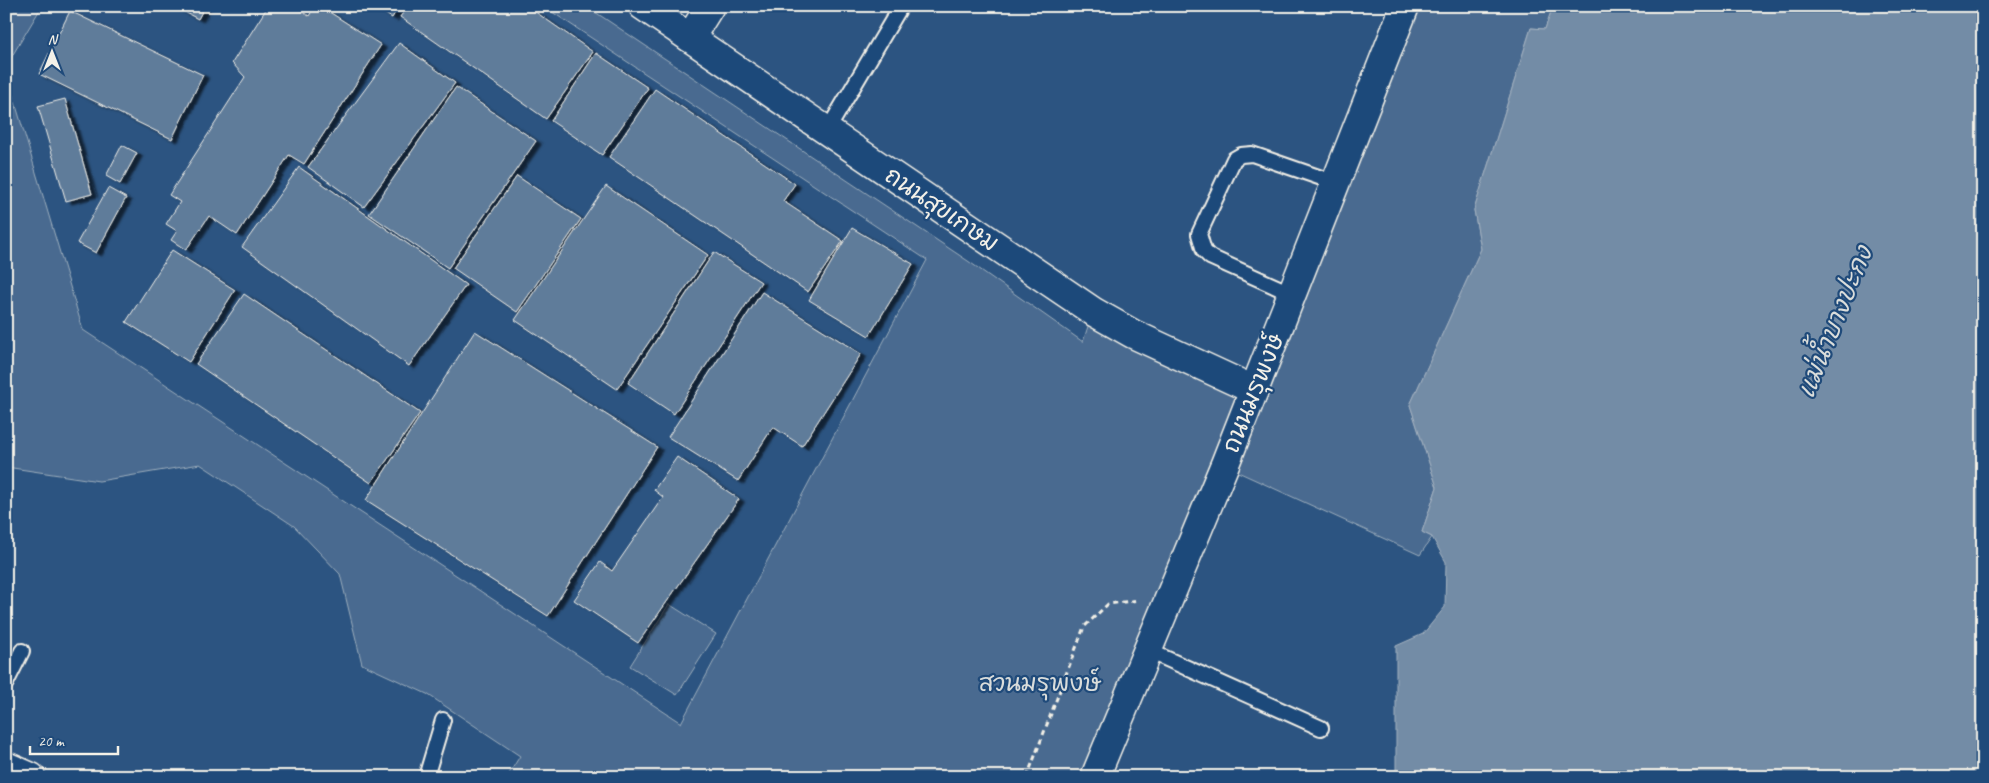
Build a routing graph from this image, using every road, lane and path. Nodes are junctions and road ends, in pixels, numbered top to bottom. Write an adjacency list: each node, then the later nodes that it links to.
1 (643, 6): 5 (main road, ถนนสุขเกษม)
2 (710, 6): 5 (main road)
3 (901, 6): 6 (lane)
4 (1405, 6): 7 (main road, ถนนมรุพงษ์)
5 (690, 38): 6 (main road, ถนนสุขเกษม)
6 (827, 131): 9 (main road, ถนนสุขเกษม)
7 (1336, 182): 8 (main road, ถนนมรุพงษ์); 8 (lane)
8 (1292, 294): 9 (main road, ถนนมรุพงษ์)
9 (1254, 390): 10 (main road, ถนนมรุพงษ์)
10 (1166, 609): 11 (main road, ถนนมรุพงษ์); 19 (path)
11 (1147, 650): 15 (lane); 20 (main road, ถนนมรุพงษ์)
12 (22, 651): 13 (lane)
13 (6, 683)
14 (443, 720): 18 (lane)
15 (1321, 728)
16 (6, 766): 17 (main road)
17 (31, 777)
18 (426, 777)
19 (1027, 777)
20 (1095, 777)

